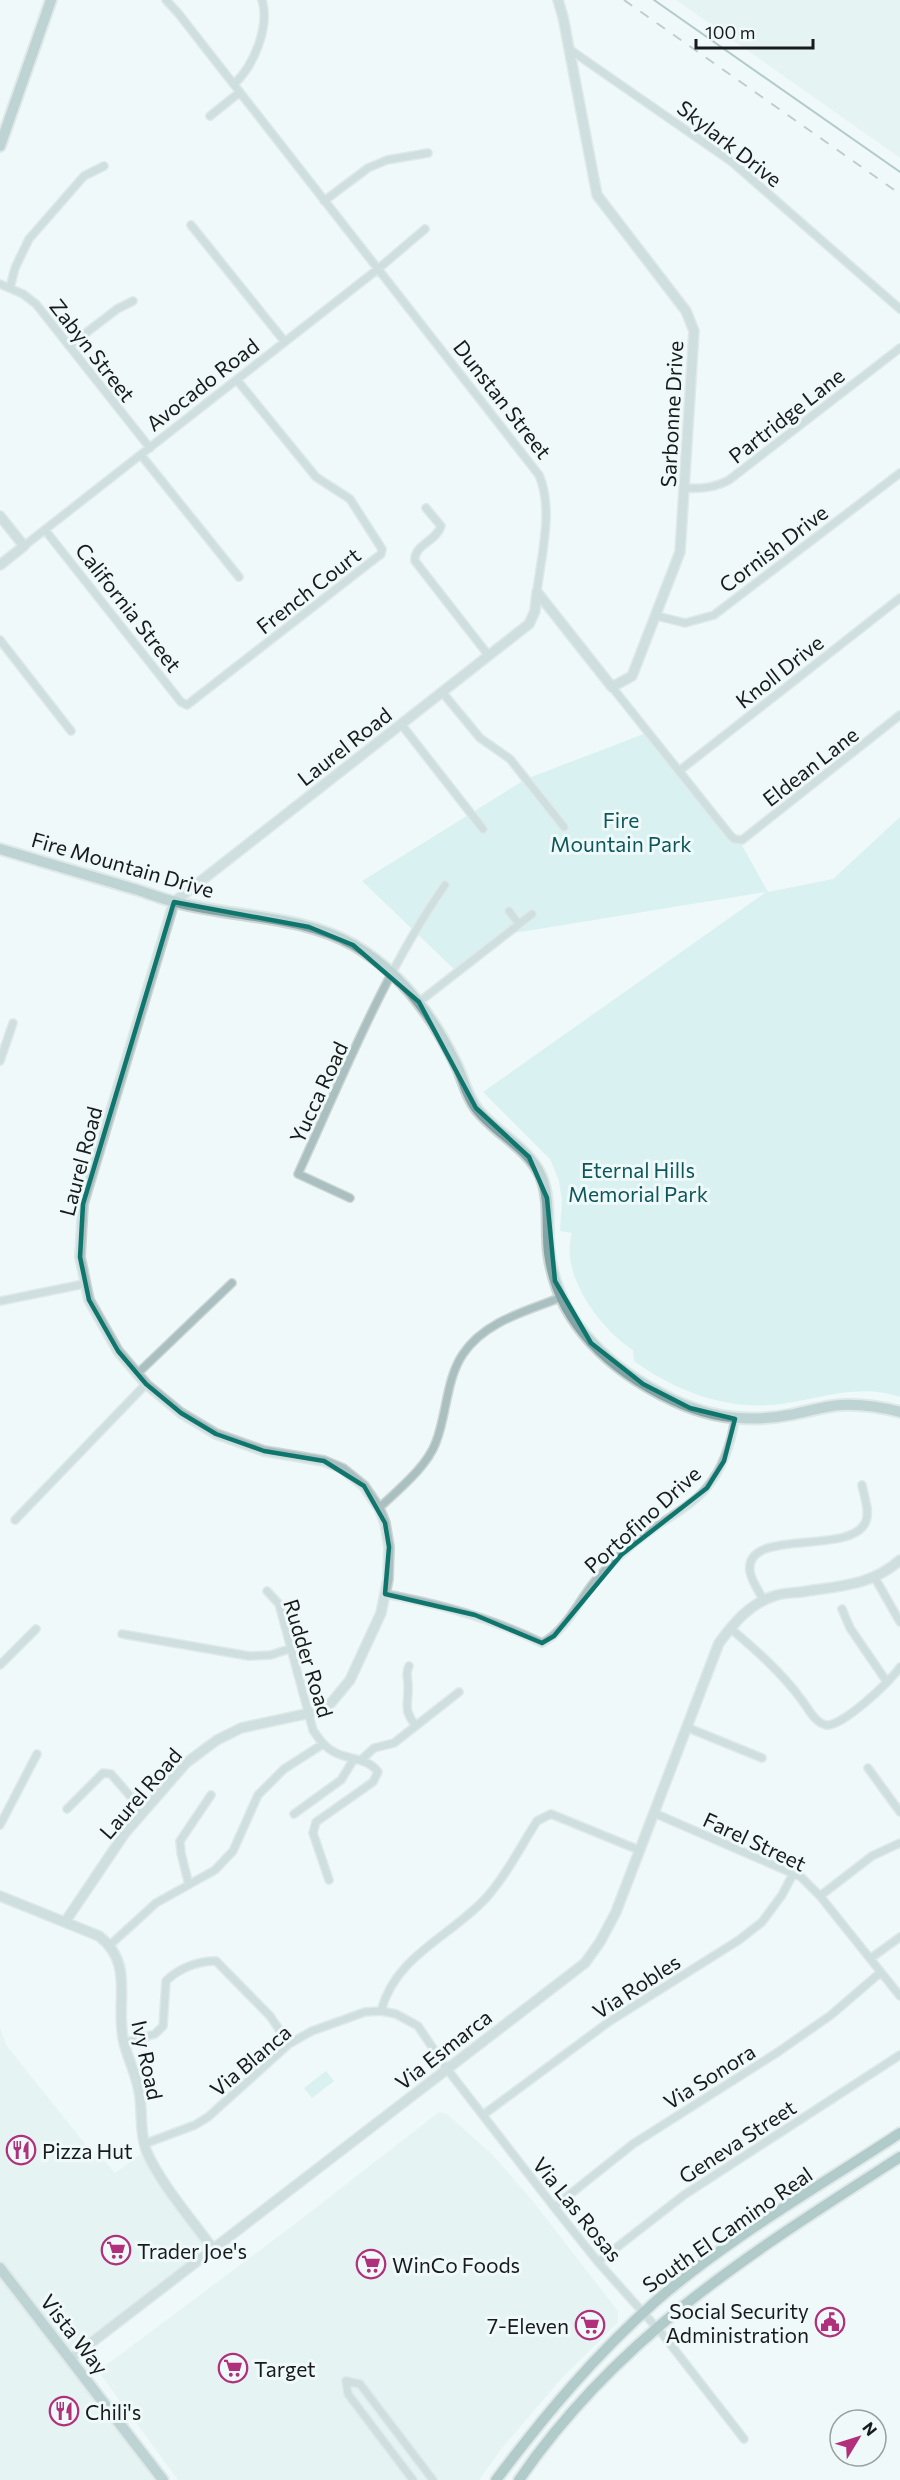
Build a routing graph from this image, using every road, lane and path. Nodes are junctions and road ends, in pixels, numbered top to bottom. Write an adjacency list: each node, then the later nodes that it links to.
1 (51, 0): 9 (main road)
2 (166, 0): 6 (street, Dunstan Street)
3 (262, 0): 6 (street)
4 (558, 0): 5 (street)
5 (569, 49): 19 (street, Skylark Drive); 27 (street, Sarbonne Drive)
6 (234, 84): 7 (street, Dunstan Street)
7 (240, 92): 8 (street); 12 (street, Dunstan Street)
8 (210, 116)
9 (0, 146)
10 (428, 153): 12 (street)
11 (104, 166): 17 (street)
12 (324, 201): 15 (street, Dunstan Street)
13 (191, 225): 20 (street)
14 (425, 229): 15 (street, Avocado Road)
15 (378, 269): 20 (street, Avocado Road); 34 (street, Dunstan Street)
16 (0, 284): 17 (street, Zabyn Street)
17 (10, 288): 21 (street, Zabyn Street)
18 (133, 302): 21 (street)
19 (900, 309)
20 (285, 342): 23 (street, Avocado Road)
21 (69, 346): 24 (street, Zabyn Street)
22 (900, 348): 27 (street, Partridge Lane)
23 (237, 380): 24 (street, Avocado Road); 41 (street, French Court)
24 (150, 448): 25 (street, Avocado Road)
25 (141, 455): 30 (street, Avocado Road); 33 (street)
26 (900, 473): 36 (street, Cornish Drive)
27 (684, 488): 36 (street, Sarbonne Drive)
28 (426, 508): 38 (street)
29 (0, 516): 31 (street)
30 (45, 530): 31 (street, Avocado Road); 41 (street, California Street)
31 (24, 546): 32 (street, Avocado Road)
32 (0, 565)
33 (239, 577)
34 (537, 592): 38 (street, Laurel Road); 39 (street)
35 (900, 598): 45 (street, Knoll Drive)
36 (657, 616): 39 (street, Sarbonne Drive)
37 (0, 640): 44 (street)
38 (489, 656): 40 (street, Laurel Road)
39 (612, 687): 45 (street)
40 (442, 692): 43 (street, Laurel Road); 46 (street)
41 (188, 705)
42 (900, 715): 45 (street, Eldean Lane)
43 (401, 724): 47 (street); 50 (street, Laurel Road)
44 (71, 731)
45 (679, 771)
46 (564, 827)
47 (483, 829)
48 (0, 849): 50 (main road, Fire Mountain Drive)
49 (445, 885): 54 (street)
50 (174, 902): 54 (main road, Fire Mountain Drive); 60 (street, Laurel Road)
51 (509, 911): 53 (street)
52 (532, 914): 53 (street)
53 (519, 924): 55 (street)
54 (391, 972): 55 (main road, Fire Mountain Drive); 58 (street, Yucca Road)
55 (419, 1002): 61 (main road, Fire Mountain Drive)
56 (13, 1023): 57 (street)
57 (0, 1061)
58 (350, 1198)
59 (231, 1283): 63 (street)
60 (84, 1284): 62 (street); 63 (street, Laurel Road)
61 (562, 1297): 66 (main road, Fire Mountain Drive); 68 (street)
62 (0, 1302)
63 (137, 1374): 64 (street, Laurel Road)
64 (146, 1384): 68 (street, Laurel Road); 69 (street)
65 (900, 1412): 66 (main road, Fire Mountain Drive)
66 (735, 1419): 73 (street, Portofino Drive)
67 (862, 1485): 74 (street)
68 (379, 1508): 73 (street, Laurel Road)
69 (15, 1520)
70 (900, 1560): 71 (street)
71 (875, 1578): 74 (street); 76 (street)
72 (267, 1591): 80 (street, Rudder Road)
73 (384, 1594): 86 (street, Laurel Road)
74 (764, 1601): 77 (street)
75 (842, 1609): 84 (street)
76 (900, 1622)
77 (730, 1628): 84 (street); 88 (street, Via Esmarca)
78 (36, 1629): 81 (street)
79 (122, 1634): 80 (street)
80 (292, 1648): 86 (street, Rudder Road)
81 (0, 1665)
82 (409, 1666): 87 (street)
83 (900, 1667): 84 (street)
84 (887, 1683)
85 (459, 1692): 87 (street)
86 (310, 1713): 89 (street, Rudder Road); 96 (street, Laurel Road)
87 (416, 1726): 92 (street)
88 (686, 1727): 91 (street); 98 (street, Via Esmarca)
89 (323, 1744): 92 (street, Rudder Road); 105 (street)
90 (38, 1754): 100 (street)
91 (762, 1758)
92 (358, 1759): 99 (street); 104 (street)
93 (868, 1768): 97 (street)
94 (211, 1795): 105 (street)
95 (68, 1809): 96 (street)
96 (144, 1812): 108 (street, Laurel Road)
97 (900, 1812)
98 (654, 1813): 102 (street, Via Esmarca); 103 (street, Farel Street)
99 (294, 1814)
100 (0, 1825)
101 (900, 1843): 107 (street)
102 (639, 1850): 114 (street); 118 (street, Via Esmarca)
103 (793, 1874): 107 (street, Farel Street); 119 (street, Via Robles)
104 (329, 1880)
105 (189, 1885): 110 (street)
106 (0, 1896): 108 (street)
107 (820, 1896): 111 (street, Farel Street)
108 (64, 1922): 110 (street)
109 (900, 1937): 111 (street)
110 (110, 1945): 115 (street, Ivy Road)
111 (870, 1958): 112 (street, Farel Street)
112 (880, 1972): 113 (street, Farel Street); 123 (street, Via Sonora)
113 (900, 1996)
114 (381, 2011): 116 (street, Via Blanca); 118 (street, Via Las Rosas)
115 (124, 2043): 116 (street); 121 (street, Ivy Road)
116 (289, 2044): 121 (street, Via Blanca)
117 (900, 2055): 125 (street, Geneva Street)
118 (447, 2068): 119 (street, Via Las Rosas); 124 (street, Via Esmarca)
119 (483, 2115): 123 (street, Via Las Rosas)
120 (900, 2133): 127 (main road, South El Camino Real)
121 (144, 2144): 124 (street, Ivy Road)
122 (900, 2157): 128 (main road, South El Camino Real)
123 (554, 2207): 125 (street, Via Las Rosas)
124 (213, 2250): 129 (street, Via Esmarca)
125 (598, 2262): 127 (street, Via Las Rosas)
126 (0, 2268): 129 (main road, Vista Way)
127 (643, 2313): 128 (street, Via Las Rosas); 134 (main road, South El Camino Real)
128 (656, 2327): 130 (street, Via Las Rosas); 135 (main road, South El Camino Real)
129 (70, 2359): 131 (main road, Vista Way)
130 (744, 2439)
131 (163, 2480)
132 (413, 2480): 133 (street)
133 (433, 2480)
134 (496, 2480)
135 (519, 2480)

